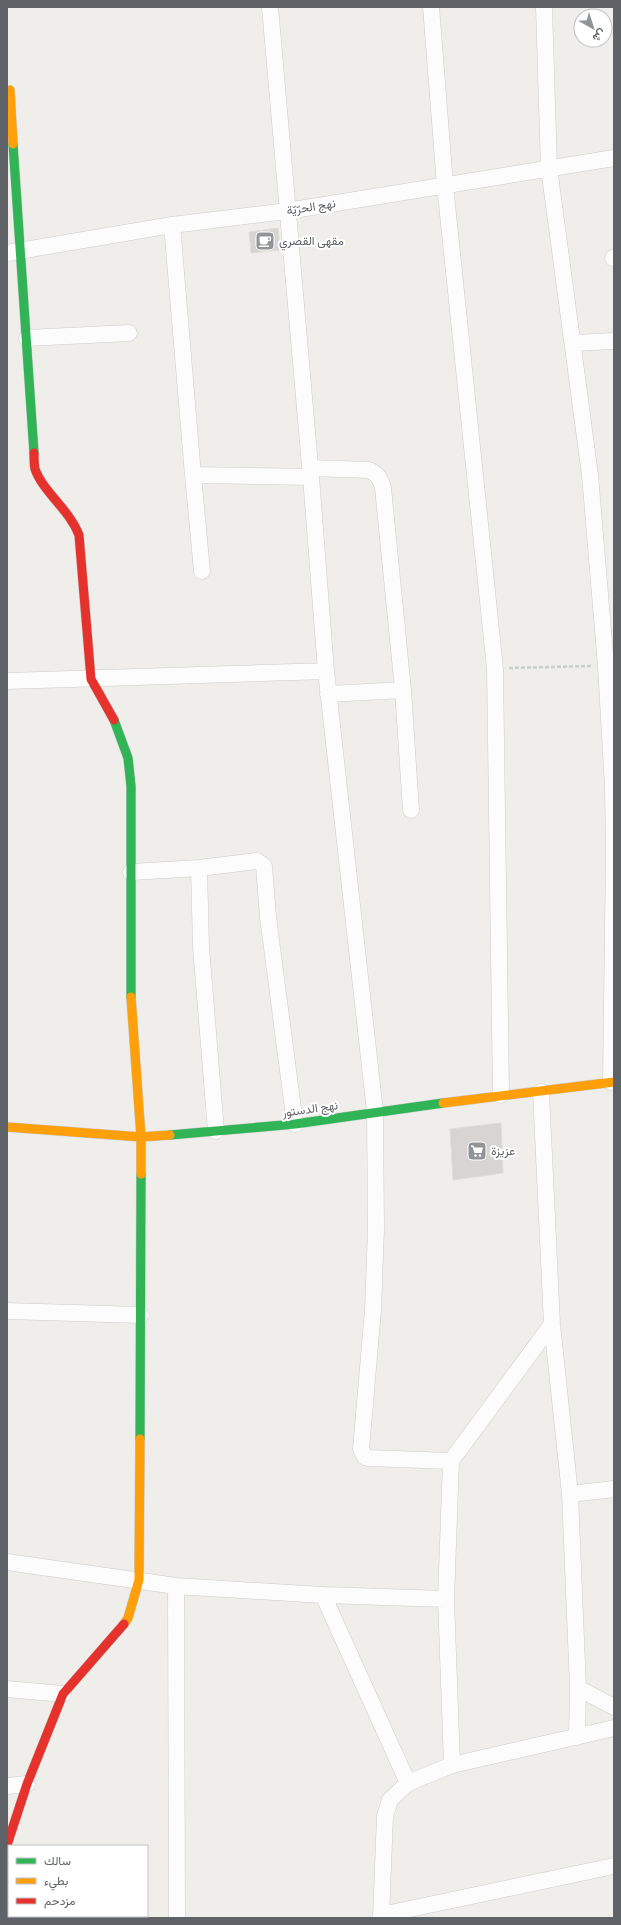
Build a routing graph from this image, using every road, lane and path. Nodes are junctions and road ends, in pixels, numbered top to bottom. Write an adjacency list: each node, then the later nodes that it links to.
1 (270, 7): 8 (street)
2 (431, 7): 7 (street)
3 (544, 7): 6 (street)
4 (10, 90): 10 (street)
5 (614, 158): 6 (street, نهج الحرّيّة)
6 (549, 168): 7 (street, نهج الحرّيّة); 14 (street)
7 (445, 186): 8 (street, نهج الحرّيّة); 20 (street)
8 (287, 211): 9 (street, نهج الحرّيّة); 15 (street)
9 (172, 225): 10 (street, نهج الحرّيّة); 16 (street)
10 (13, 252): 12 (street)
11 (129, 333): 12 (street)
12 (27, 338): 22 (street)
13 (614, 341): 14 (street)
14 (573, 343): 18 (street)
15 (310, 473): 16 (street); 21 (street); 24 (street)
16 (193, 475): 17 (street)
17 (202, 571)
18 (608, 621): 19 (street)
19 (606, 666): 20 (path); 29 (street)
20 (495, 669): 31 (street)
21 (326, 671): 22 (street); 25 (street)
22 (90, 679): 23 (street); 28 (street)
23 (7, 681)
24 (403, 690): 25 (street); 26 (street)
25 (328, 694): 32 (street)
26 (411, 810)
27 (199, 868): 28 (street); 33 (street); 35 (street)
28 (131, 872): 36 (street)
29 (612, 1082): 30 (street, نهج الدستور)
30 (541, 1092): 31 (street, نهج الدستور); 39 (street)
31 (501, 1095): 32 (street, نهج الدستور)
32 (375, 1112): 33 (street, نهج الدستور); 40 (street)
33 (295, 1124): 35 (street, نهج الدستور)
34 (7, 1127): 36 (street, نهج الدستور)
35 (216, 1131): 36 (street, نهج الدستور)
36 (141, 1137): 38 (street)
37 (7, 1311): 38 (street)
38 (141, 1315): 44 (street)
39 (552, 1324): 40 (street); 42 (street)
40 (451, 1461): 47 (street)
41 (614, 1489): 42 (street)
42 (570, 1494): 48 (street)
43 (7, 1562): 44 (street)
44 (139, 1580): 45 (street); 50 (street)
45 (176, 1586): 46 (street); 61 (street)
46 (323, 1595): 47 (street); 55 (street)
47 (446, 1599): 54 (street)
48 (578, 1688): 51 (street); 53 (street)
49 (7, 1689): 50 (street)
50 (62, 1694): 56 (street)
51 (614, 1707)
52 (614, 1728): 53 (street)
53 (576, 1736): 54 (street)
54 (452, 1765): 55 (street)
55 (408, 1783): 60 (street)
56 (27, 1784): 57 (street); 58 (street)
57 (7, 1786)
58 (7, 1845)
59 (614, 1866): 60 (street)
60 (381, 1916)
61 (177, 1918)

